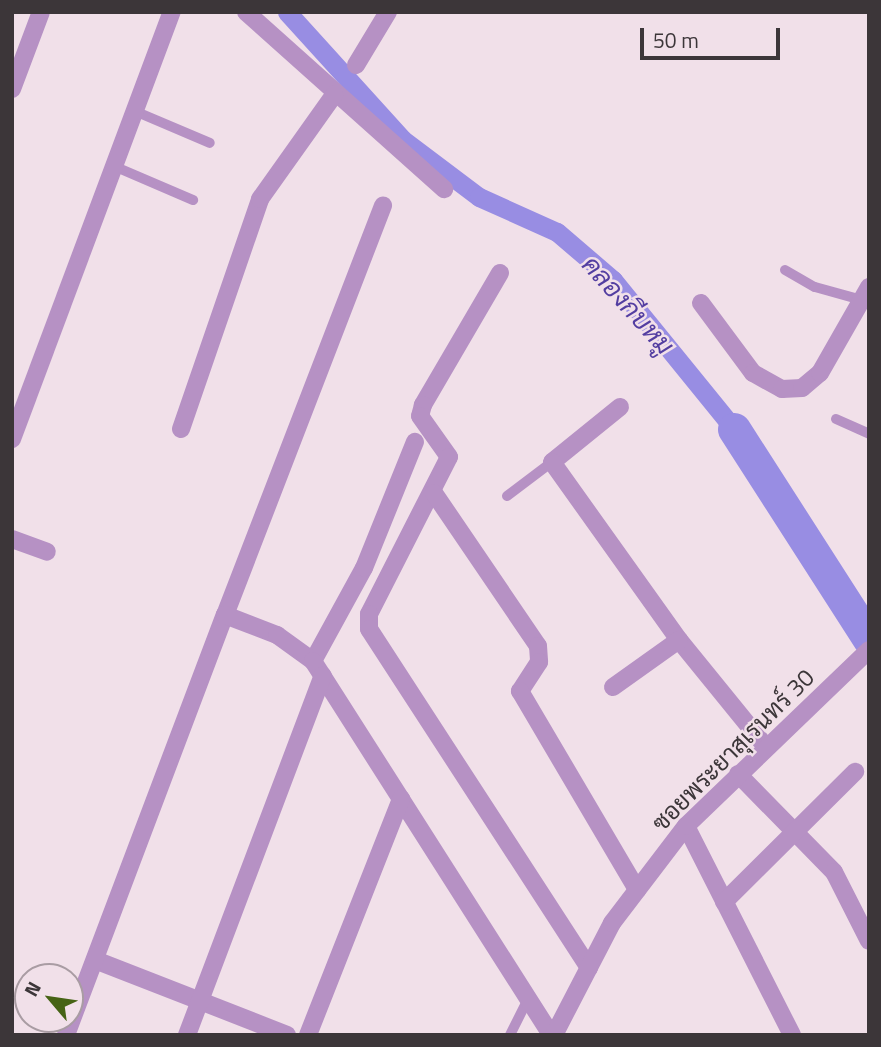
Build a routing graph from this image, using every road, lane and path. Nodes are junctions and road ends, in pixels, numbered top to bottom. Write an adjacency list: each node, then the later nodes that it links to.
1 (41, 12): 6 (street)
2 (172, 12): 8 (street)
3 (246, 12): 7 (street)
4 (388, 12): 5 (street)
5 (356, 65)
6 (12, 89)
7 (334, 95): 11 (street); 20 (street)
8 (137, 111): 9 (lane); 10 (street)
9 (211, 143)
10 (116, 167): 12 (lane); 22 (street)
11 (444, 189)
12 (193, 200)
13 (383, 205): 29 (street)
14 (785, 270): 16 (lane)
15 (500, 273): 25 (street)
16 (865, 293): 17 (street)
17 (701, 303)
18 (620, 407): 24 (street)
19 (836, 419): 21 (lane)
20 (181, 429)
21 (869, 434)
22 (12, 439)
23 (415, 442): 32 (street)
24 (552, 462): 26 (lane); 30 (street)
25 (434, 493): 40 (street); 44 (street)
26 (507, 496)
27 (12, 539): 28 (street)
28 (47, 552)
29 (225, 615): 32 (street); 43 (street)
30 (679, 640): 33 (street); 34 (street)
31 (869, 650): 34 (street, ซอยพระยาสุเรนทร์ 30)
32 (318, 668): 37 (street); 45 (street)
33 (614, 687)
34 (766, 747): 36 (street, ซอยพระยาสุเรนทร์ 30)
35 (855, 772): 39 (street)
36 (738, 774): 38 (street, ซอยพระยาสุเรนทร์ 30); 39 (street)
37 (401, 799): 46 (street); 50 (street)
38 (685, 826): 40 (street, ซอยพระยาสุเรนทร์ 30); 41 (street)
39 (795, 829): 41 (street); 42 (street)
40 (638, 890): 44 (street, ซอยพระยาสุเรนทร์ 30)
41 (724, 902): 53 (street)
42 (869, 941)
43 (95, 960): 45 (street); 47 (street)
44 (589, 968): 52 (street, ซอยพระยาสุเรนทร์ 30)
45 (201, 999): 48 (street); 49 (street)
46 (528, 999): 51 (lane); 52 (street)
47 (66, 1035)
48 (187, 1035)
49 (287, 1035)
50 (309, 1035)
51 (510, 1035)
52 (553, 1035)
53 (792, 1035)

